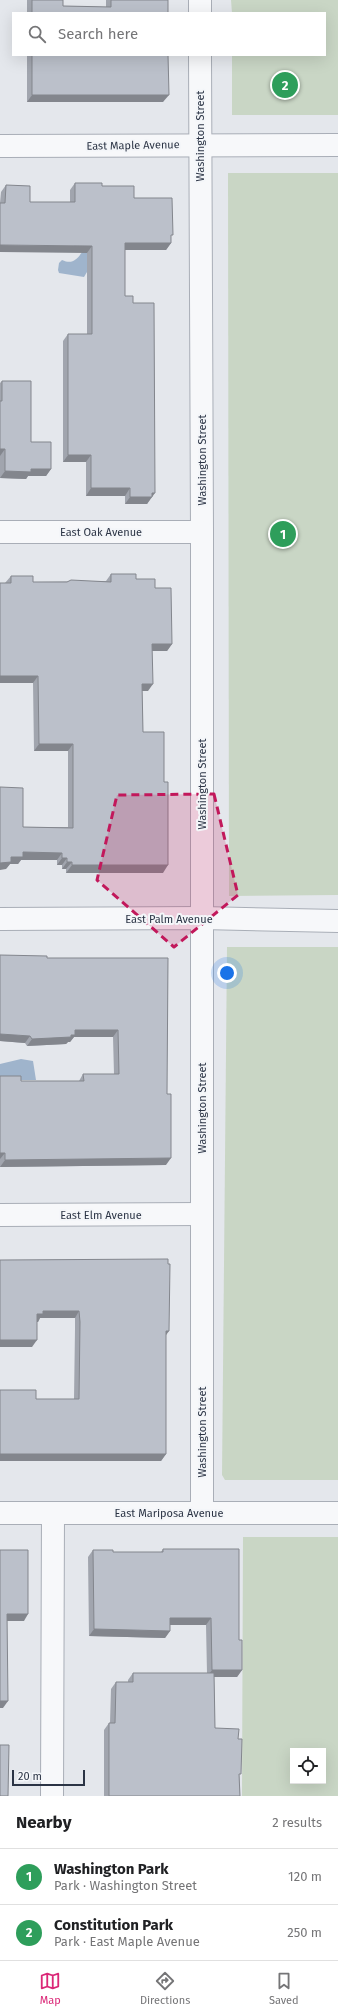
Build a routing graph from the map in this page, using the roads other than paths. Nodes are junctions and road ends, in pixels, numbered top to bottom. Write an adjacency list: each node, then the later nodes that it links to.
1 (200, 0): 2 (street)
2 (200, 12)
3 (200, 56): 4 (street, Washington Street)
4 (199, 144): 5 (street, East Maple Avenue); 6 (street, East Maple Avenue); 8 (street, Washington Street)
5 (338, 145)
6 (0, 146)
7 (0, 532): 8 (street, East Oak Avenue)
8 (202, 532): 9 (street, Washington Street)
9 (202, 918): 10 (street, East Palm Avenue); 11 (street, East Palm Avenue); 12 (street, Washington Street)
10 (0, 919)
11 (338, 921)
12 (202, 1214): 13 (street, East Elm Avenue); 16 (street, Washington Street)
13 (0, 1215)
14 (0, 1513): 15 (street, East Mariposa Avenue)
15 (53, 1513): 16 (street, East Mariposa Avenue); 18 (street)
16 (202, 1513): 17 (street, East Mariposa Avenue)
17 (338, 1513)
18 (52, 1796)

